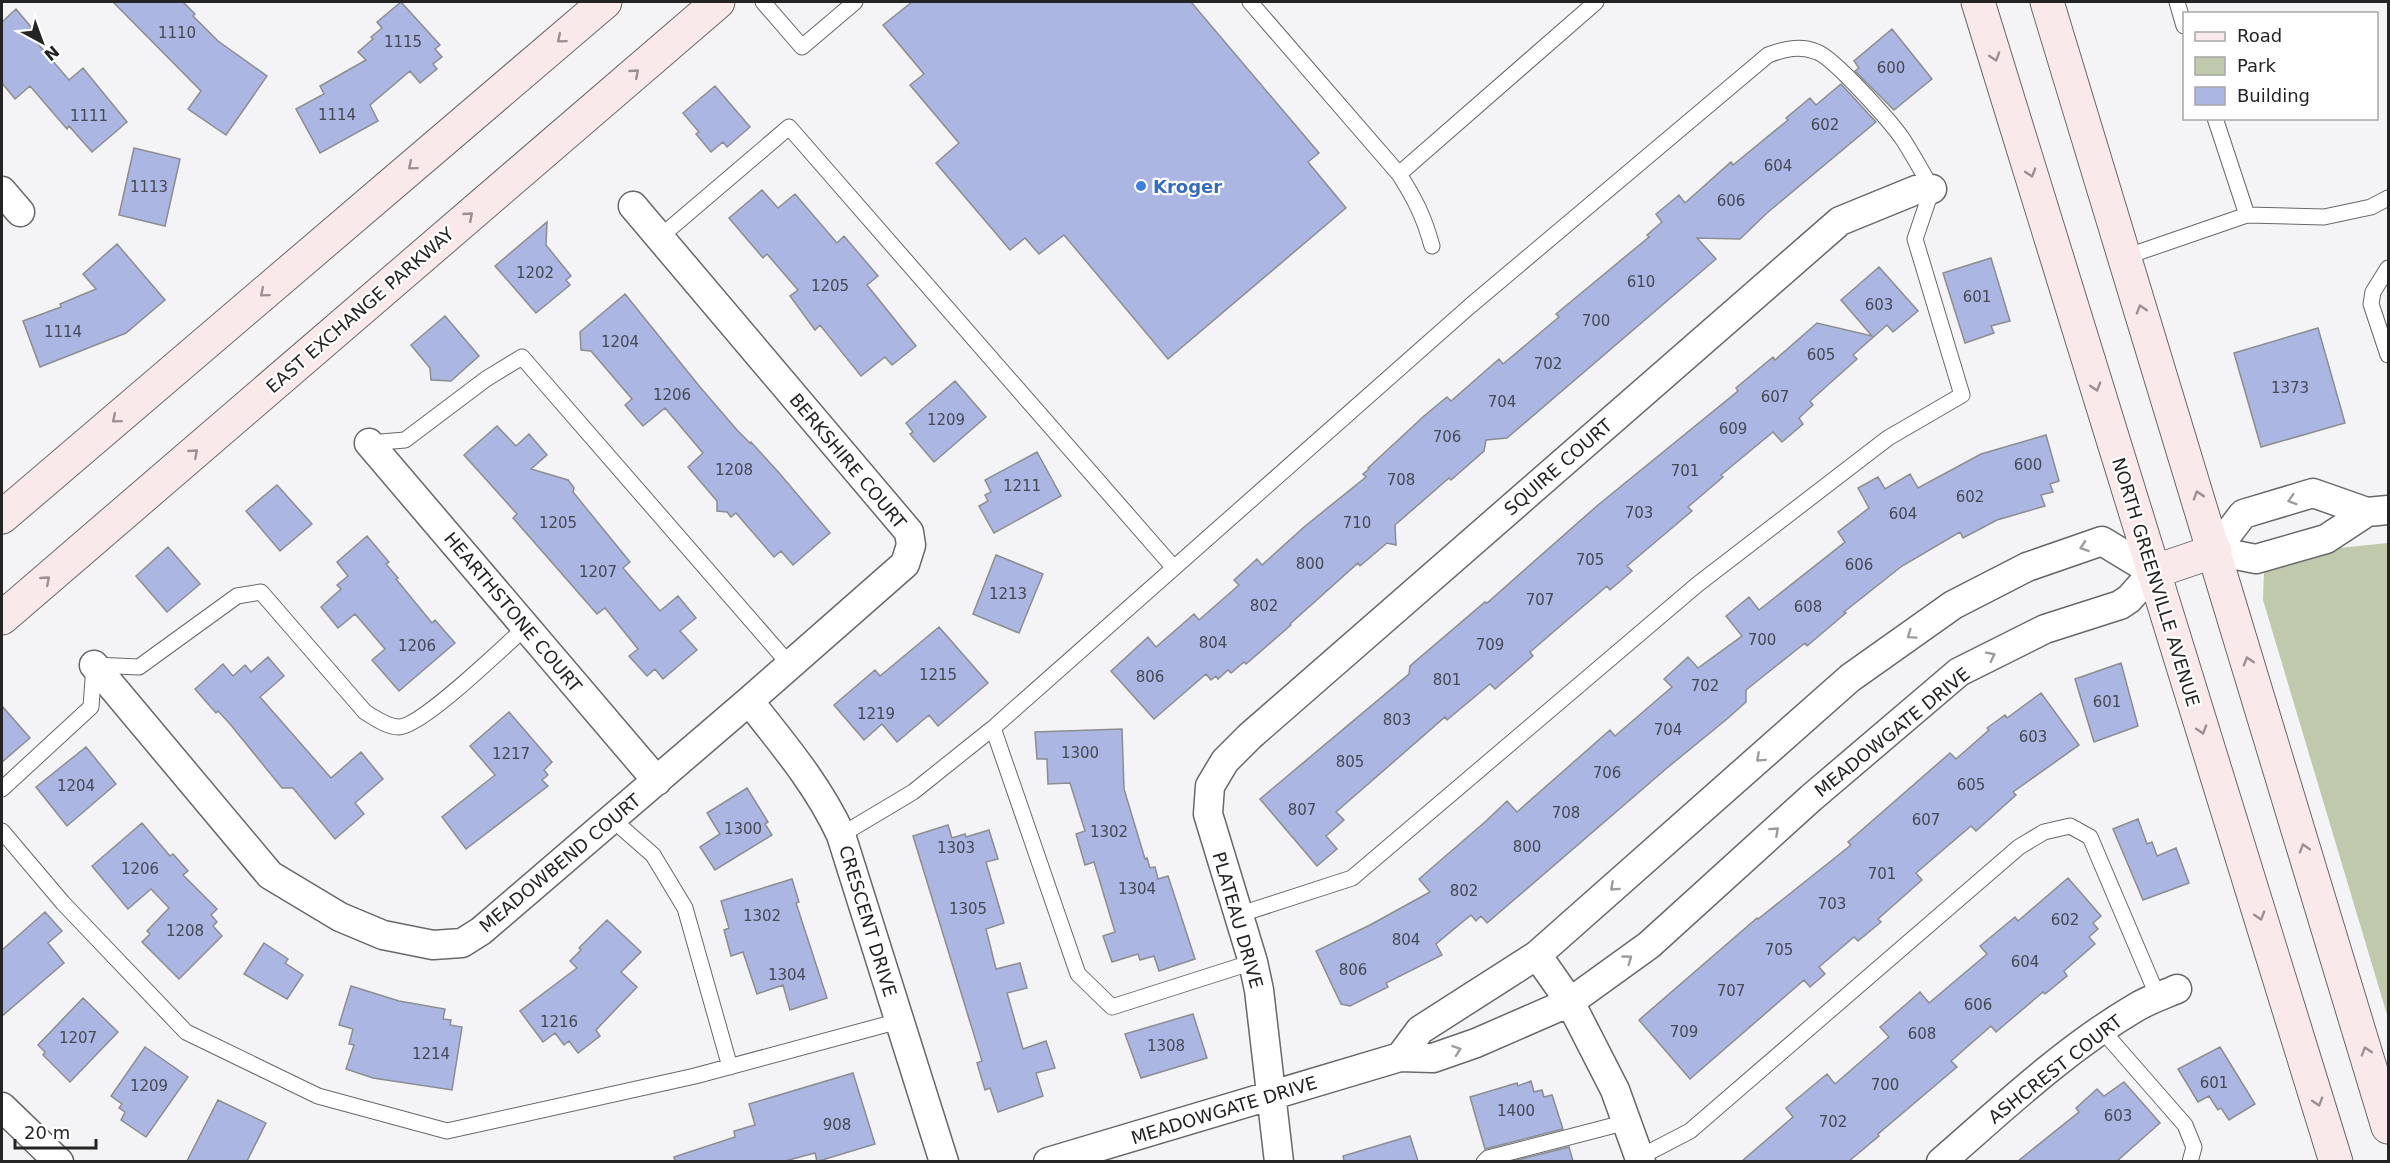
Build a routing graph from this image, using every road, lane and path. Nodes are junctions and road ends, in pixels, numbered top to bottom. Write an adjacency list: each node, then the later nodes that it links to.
1 (605, 2): 26 (main road, one-way to 26)
2 (718, 2): 30 (main road, EAST EXCHANGE PARKWAY, one-way to 2)
3 (763, 2): 4 (lane)
4 (855, 2)
5 (1250, 2): 12 (lane)
6 (1596, 2): 12 (lane)
7 (1978, 2): 29 (main road, NORTH GREENVILLE AVENUE, one-way to 29)
8 (2047, 2): 21 (main road)
9 (2176, 2): 10 (lane)
10 (2183, 23)
11 (2216, 120): 18 (lane)
12 (1399, 174): 20 (lane)
13 (1932, 189): 28 (lane); 37 (street, SQUIRE COURT); 42 (lane)
14 (2, 191): 17 (street)
15 (2388, 198): 18 (lane)
16 (633, 206): 19 (street, BERKSHIRE COURT)
17 (20, 212)
18 (2247, 216): 21 (lane)
19 (660, 237): 28 (lane); 33 (street, BERKSHIRE COURT)
20 (1432, 246)
21 (2125, 257): 27 (main road, one-way to 21)
22 (2388, 268): 23 (lane)
23 (2388, 355)
24 (369, 443): 31 (street, HEARTHSTONE COURT); 33 (lane)
25 (2378, 511): 27 (street); 27 (street, one-way to 27)
26 (2, 516)
27 (2215, 551): 29 (main road); 54 (main road, one-way to 27)
28 (1174, 568): 35 (lane)
29 (2153, 573): 43 (street, one-way to 43); 46 (street, MEADOWGATE DRIVE, one-way to 29); 63 (main road, NORTH GREENVILLE AVENUE, one-way to 63)
30 (2, 618)
31 (526, 627): 32 (lane); 36 (street, HEARTHSTONE COURT)
32 (94, 665): 38 (lane); 39 (street, MEADOWBEND COURT)
33 (790, 665): 34 (street, BERKSHIRE COURT)
34 (749, 701): 36 (street, MEADOWBEND COURT); 41 (street, CRESCENT DRIVE)
35 (993, 728): 41 (lane); 44 (lane)
36 (657, 781): 39 (street, MEADOWBEND COURT)
37 (1210, 786): 42 (street, PLATEAU DRIVE)
38 (2, 789)
39 (612, 819): 50 (lane)
40 (2, 831): 50 (lane)
41 (841, 835): 47 (street, CRESCENT DRIVE)
42 (1238, 915): 44 (street, PLATEAU DRIVE)
43 (1537, 956): 46 (street); 49 (street)
44 (1253, 962): 51 (street, PLATEAU DRIVE)
45 (2167, 993): 48 (street, ASHCREST COURT); 55 (lane)
46 (1570, 1002): 49 (street, MEADOWGATE DRIVE, one-way to 46); 53 (street)
47 (899, 1021): 50 (lane); 57 (street, CRESCENT DRIVE)
48 (2103, 1030): 61 (street, ASHCREST COURT); 62 (lane)
49 (1400, 1057): 51 (street, MEADOWGATE DRIVE)
50 (730, 1067)
51 (1271, 1096): 58 (street, MEADOWGATE DRIVE); 59 (street, PLATEAU DRIVE)
52 (2, 1107): 56 (street)
53 (1626, 1122): 55 (street); 60 (lane)
54 (2388, 1127)
55 (1640, 1159)
56 (59, 1161)
57 (944, 1161)
58 (1048, 1161)
59 (1279, 1161)
60 (1484, 1161)
61 (1941, 1161)
62 (2190, 1161)
63 (2336, 1161)

